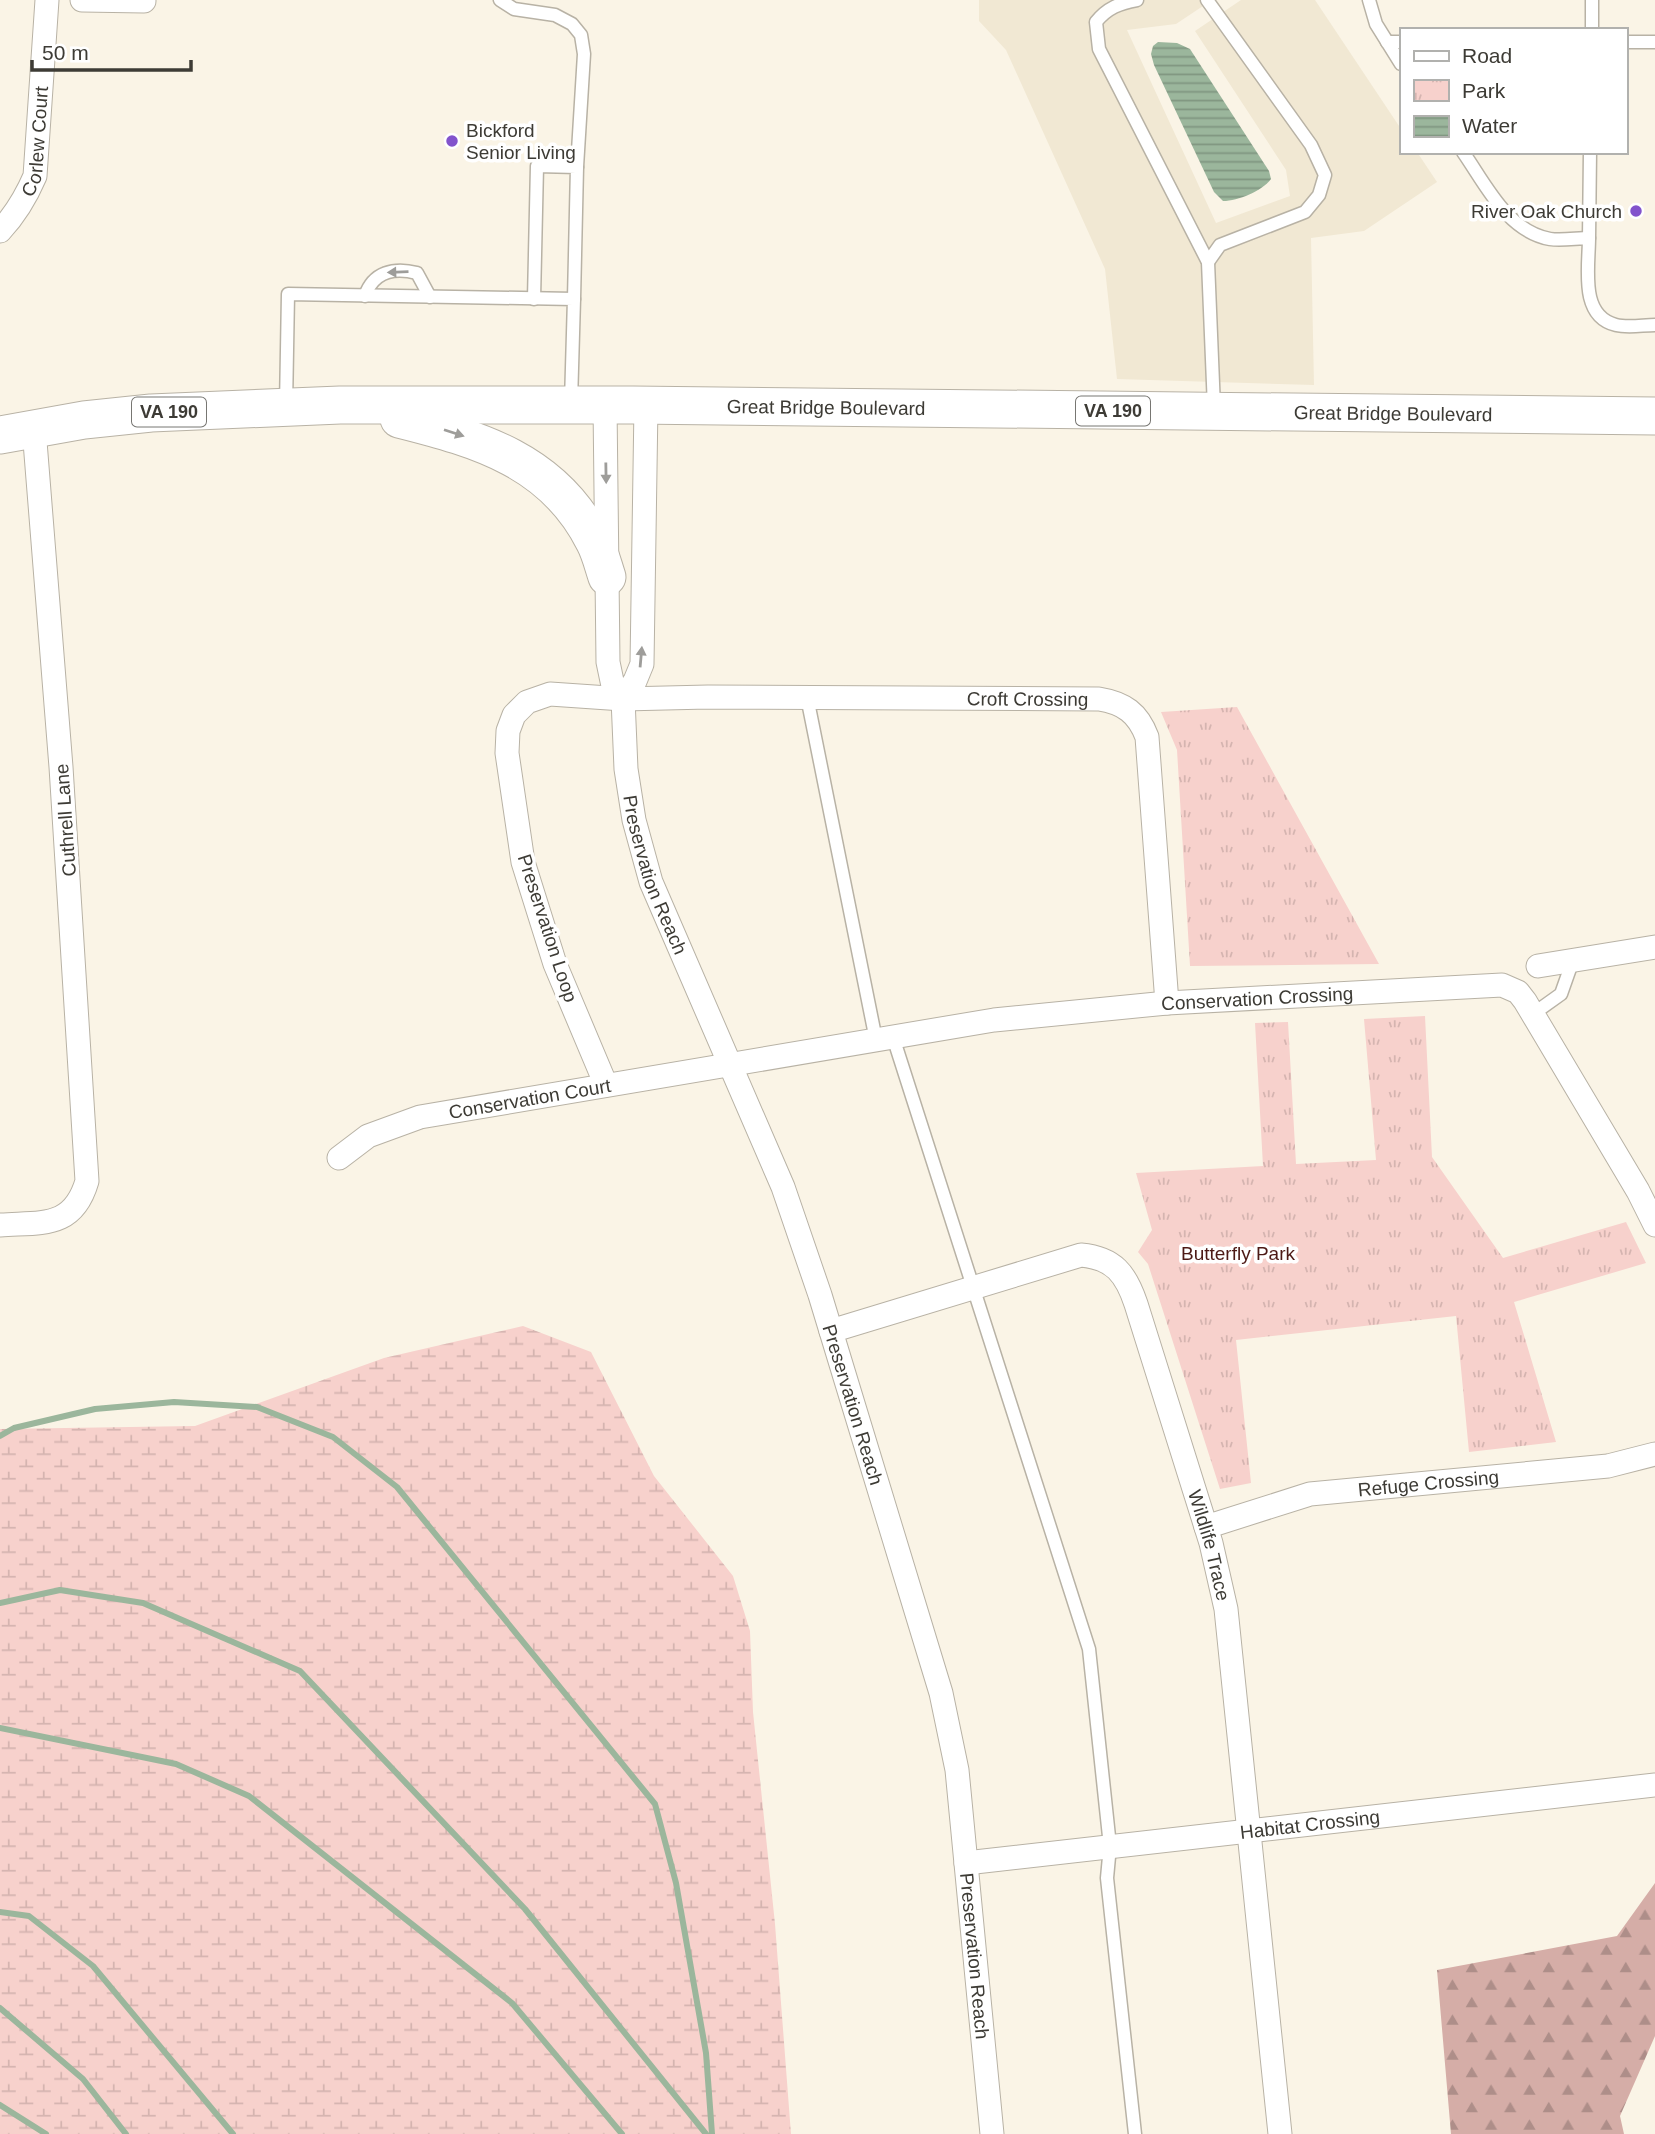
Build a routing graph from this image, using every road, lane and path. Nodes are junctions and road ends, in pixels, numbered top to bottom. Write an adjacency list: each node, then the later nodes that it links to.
1 (47, 0): 18 (street, Corlew Court)
2 (82, 0): 8 (street)
3 (500, 0): 17 (lane)
4 (1137, 0): 20 (lane)
5 (1207, 0): 20 (lane)
6 (1369, 0): 10 (lane)
7 (1592, 0): 9 (lane)
8 (144, 1)
9 (1592, 28)
10 (1387, 42): 11 (lane); 14 (lane)
11 (1400, 42)
12 (1655, 42): 13 (lane)
13 (1627, 43)
14 (1400, 62)
15 (1464, 154): 19 (lane)
16 (1590, 154): 19 (lane)
17 (577, 167): 23 (lane); 24 (lane)
18 (0, 231)
19 (1589, 238): 25 (lane)
20 (1208, 262): 30 (lane)
21 (365, 296): 22 (lane); 22 (lane, one-way to 21); 29 (lane)
22 (430, 297): 23 (lane)
23 (534, 299): 24 (lane)
24 (574, 299): 27 (lane)
25 (1655, 325)
26 (340, 405): 27 (main road, Great Bridge Boulevard / VA 190); 29 (main road, Great Bridge Boulevard / VA 190); 33 (main road, one-way to 33)
27 (588, 405): 28 (main road, Great Bridge Boulevard / VA 190); 33 (street, Preservation Reach, one-way to 33)
28 (646, 405): 30 (main road, Great Bridge Boulevard / VA 190); 35 (street, one-way to 28)
29 (286, 406): 32 (main road, Great Bridge Boulevard / VA 190)
30 (1214, 412): 31 (main road, Great Bridge Boulevard / VA 190)
31 (1655, 416)
32 (17, 432): 45 (street, Cuthrell Lane)
33 (607, 576): 35 (street, Preservation Reach)
34 (807, 697): 35 (street, Croft Crossing); 39 (street, Croft Crossing); 41 (lane)
35 (623, 699): 42 (street, Preservation Reach); 43 (street, Preservation Loop)
36 (1655, 947): 37 (street)
37 (1573, 960): 38 (street); 40 (lane)
38 (1538, 966)
39 (1167, 1003): 40 (street, Conservation Crossing); 41 (street, Conservation Crossing)
40 (1533, 1014): 46 (street, Conservation Crossing)
41 (884, 1039): 42 (street, Conservation Crossing); 47 (lane)
42 (730, 1064): 43 (street, Conservation Court); 48 (street, Preservation Reach)
43 (606, 1085): 44 (street, Conservation Court)
44 (339, 1158)
45 (0, 1224)
46 (1655, 1224)
47 (972, 1286): 48 (street, Wildlife Trace); 50 (street, Wildlife Trace); 53 (lane)
48 (831, 1331): 54 (street, Preservation Reach)
49 (1655, 1454): 50 (street, Refuge Crossing)
50 (1206, 1527): 52 (street, Wildlife Trace)
51 (1655, 1785): 52 (street, Habitat Crossing)
52 (1249, 1829): 53 (street, Habitat Crossing); 57 (street, Wildlife Trace)
53 (1110, 1846): 54 (street, Habitat Crossing); 56 (lane)
54 (966, 1863): 55 (street, Preservation Reach)
55 (992, 2134)
56 (1135, 2134)
57 (1280, 2134)

